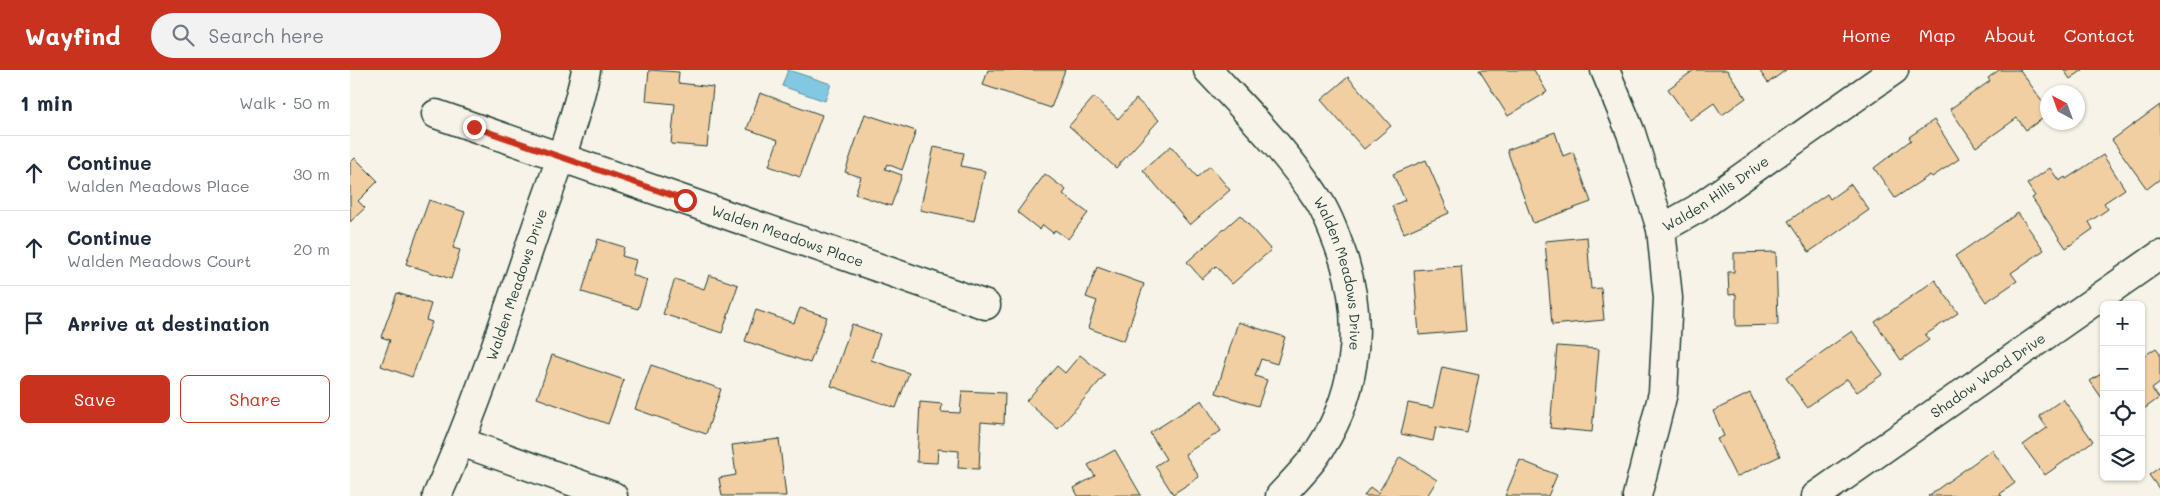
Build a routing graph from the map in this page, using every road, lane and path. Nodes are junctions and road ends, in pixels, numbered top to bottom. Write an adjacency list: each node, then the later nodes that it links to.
1 (586, 70): 6 (street, Walden Meadows Drive)
2 (1208, 70): 13 (street, Walden Meadows Drive)
3 (1605, 70): 7 (street)
4 (1894, 70): 7 (street, Walden Hills Drive)
5 (436, 114): 6 (street, Walden Meadows Place)
6 (561, 157): 9 (street, Walden Meadows Place); 10 (street, Walden Meadows Drive)
7 (1661, 229): 14 (street, Walden Hills Drive)
8 (2160, 255): 15 (street, Shadow Wood Drive)
9 (986, 304)
10 (461, 442): 11 (street, Walden Meadows Drive); 12 (street)
11 (437, 496)
12 (613, 496)
13 (1280, 496)
14 (1636, 496)
15 (1816, 496)

